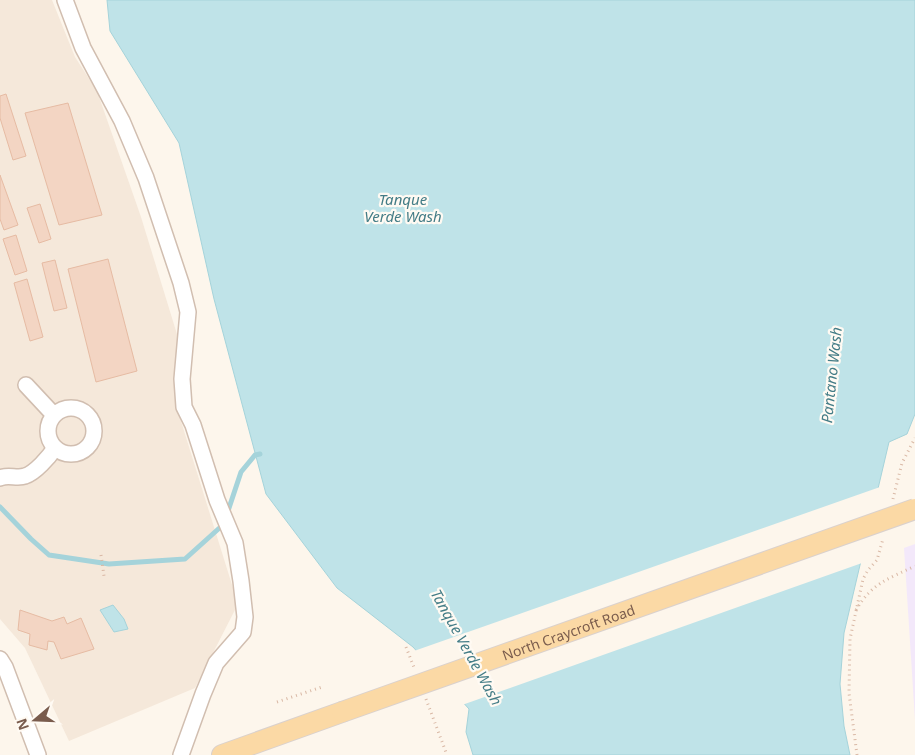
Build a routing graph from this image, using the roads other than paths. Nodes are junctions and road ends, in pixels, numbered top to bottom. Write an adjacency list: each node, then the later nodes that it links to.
1 (65, 0): 10 (lane)
2 (26, 385): 3 (lane)
3 (54, 415): 4 (lane); 4 (lane)
4 (55, 448): 5 (lane)
5 (0, 478)
6 (915, 509): 8 (main road, North Craycroft Road, bridge)
7 (0, 659): 9 (lane)
8 (235, 753)
9 (38, 755)
10 (181, 755)

